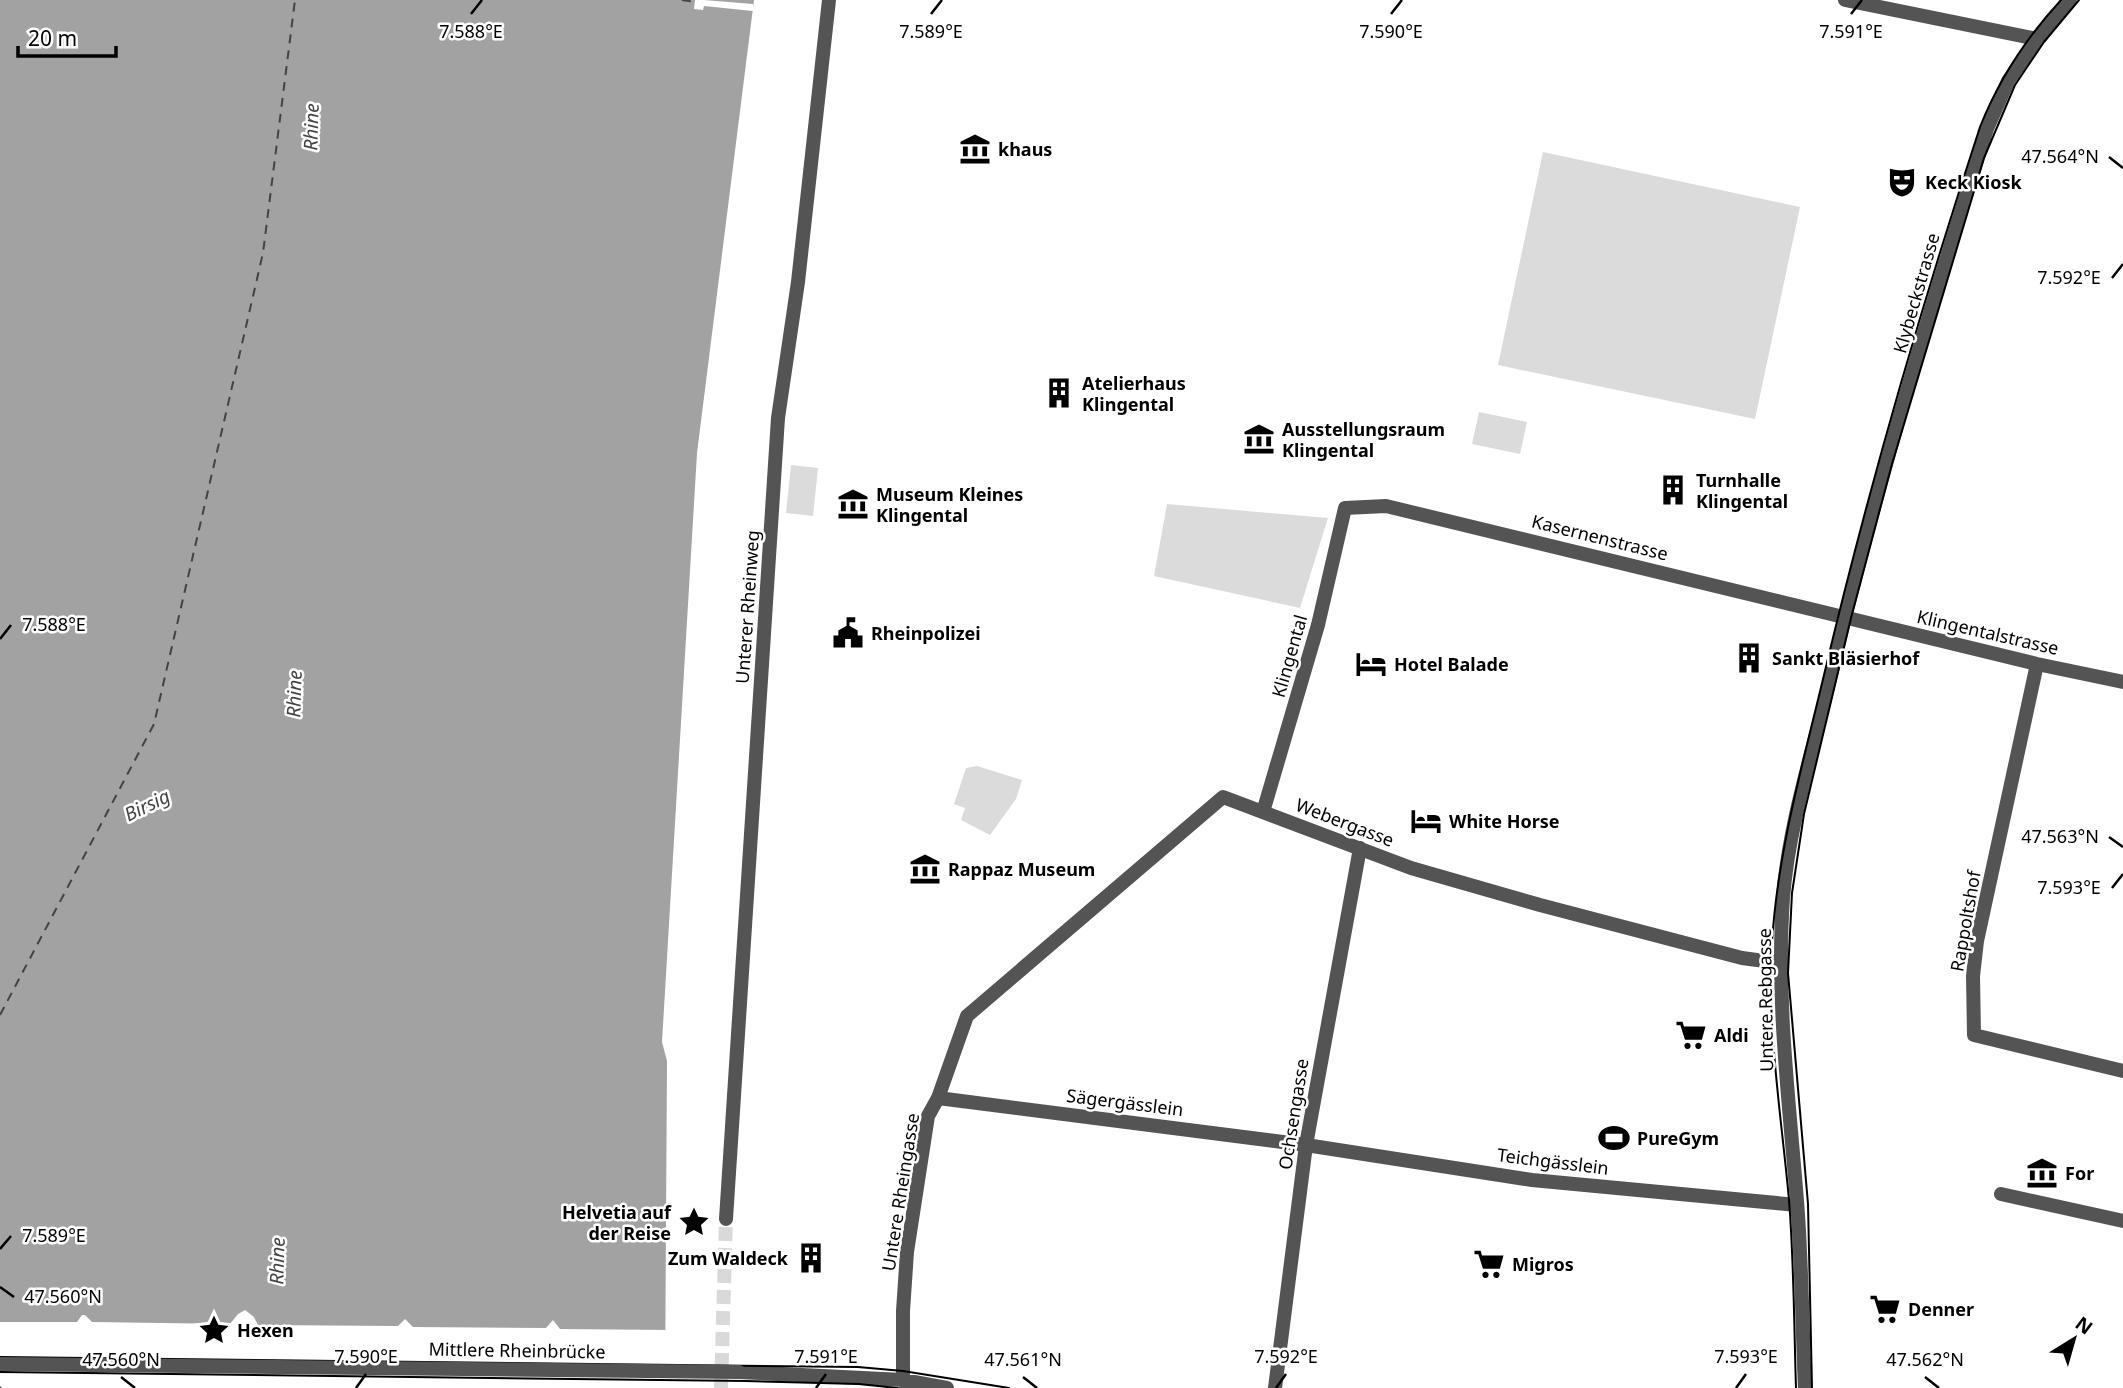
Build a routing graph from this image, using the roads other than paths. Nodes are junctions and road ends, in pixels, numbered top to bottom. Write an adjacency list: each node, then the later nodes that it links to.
1 (829, 0): 18 (street, Unterer Rheinweg)
2 (1845, 0): 4 (street)
3 (2070, 0): 4 (street, Klybeckstrasse)
4 (2037, 39): 6 (street, Klybeckstrasse)
5 (1345, 508): 6 (street, Kasernenstrasse); 9 (street, Klingental)
6 (1845, 617): 7 (street, Klingentalstrasse); 11 (street, Untere Rebgasse)
7 (2037, 664): 8 (street, Klingentalstrasse); 13 (street, Rappoltshof)
8 (2123, 682)
9 (1263, 812): 10 (street, Webergasse); 12 (street, Webergasse)
10 (1360, 848): 11 (street, Webergasse); 15 (street, Ochsengasse)
11 (1780, 963): 17 (street, Untere Rebgasse)
12 (967, 1016): 14 (street, Untere Rheingasse)
13 (2123, 1071)
14 (938, 1098): 15 (street, Sägergässlein); 21 (street, Untere Rheingasse)
15 (1306, 1145): 17 (street, Teichgässlein); 23 (street, Ochsengasse)
16 (2001, 1194): 19 (street)
17 (1797, 1205): 24 (street, Untere Rebgasse)
18 (726, 1219)
19 (2123, 1221)
20 (0, 1364): 21 (street, Mittlere Rheinbrücke, bridge)
21 (903, 1384): 22 (street, Mittlere Rheinbrücke)
22 (947, 1388)
23 (1275, 1388)
24 (1805, 1388)

